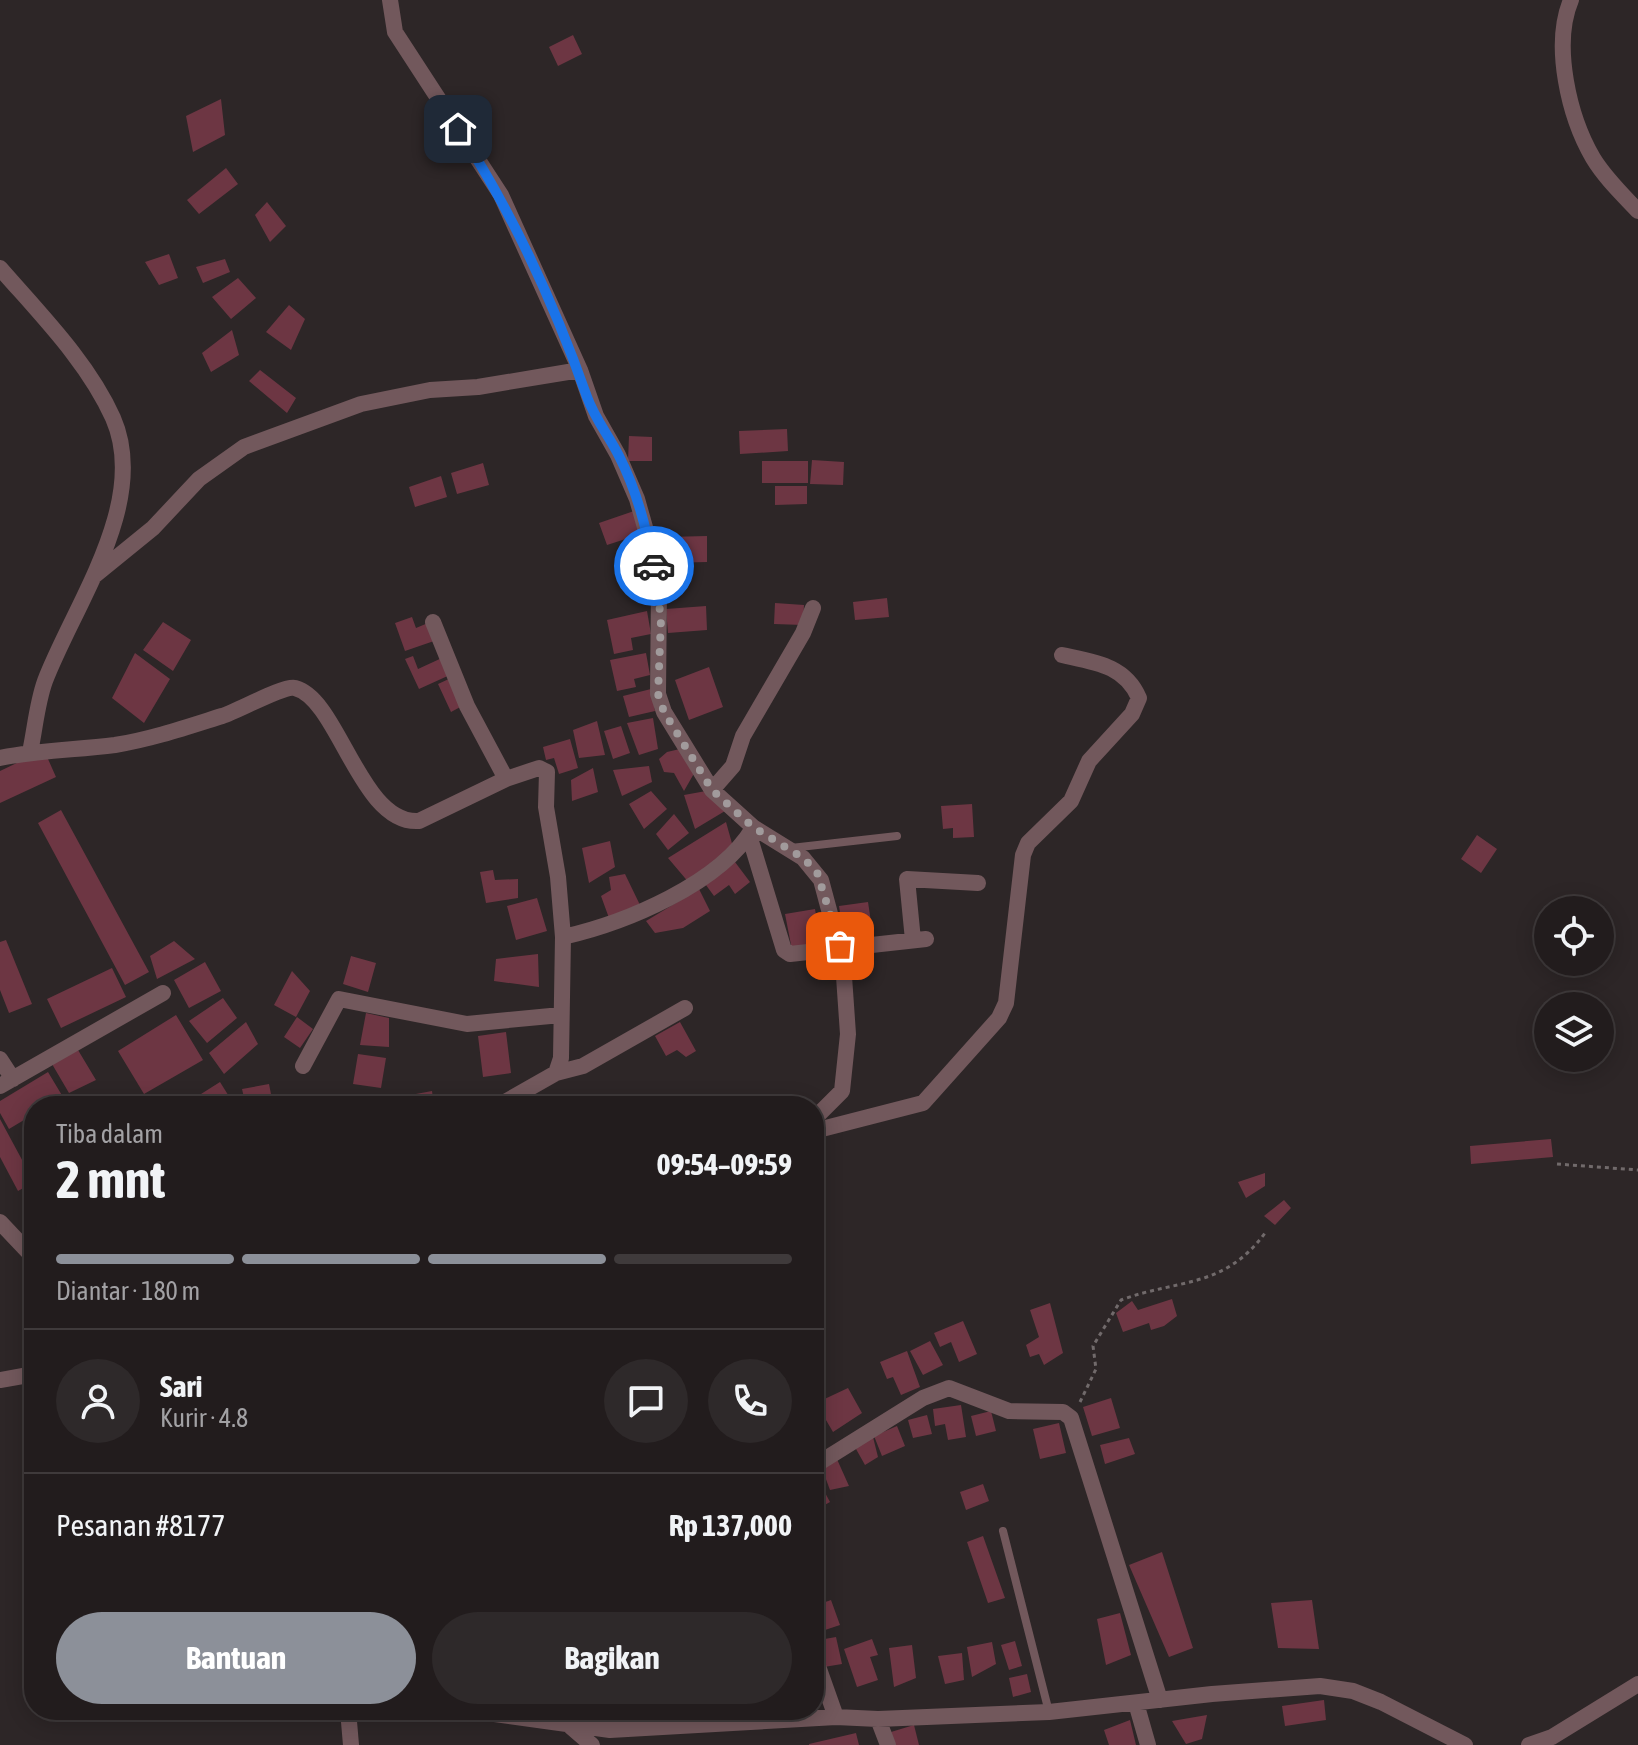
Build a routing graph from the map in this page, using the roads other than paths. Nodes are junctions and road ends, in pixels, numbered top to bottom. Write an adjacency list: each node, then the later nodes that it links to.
1 (390, 0): 5 (street)
2 (1571, 0): 3 (street)
3 (1638, 211)
4 (0, 268): 6 (street)
5 (580, 370): 6 (street); 13 (street)
6 (94, 576): 10 (street)
7 (813, 608): 13 (street)
8 (433, 622): 12 (street)
9 (1062, 655): 29 (street)
10 (30, 752): 11 (street); 12 (street)
11 (0, 758)
12 (506, 779): 18 (street)
13 (712, 790): 14 (street)
14 (751, 831): 16 (street); 18 (street); 19 (street)
15 (897, 836): 16 (lane)
16 (790, 849): 19 (street)
17 (978, 883): 19 (street)
18 (563, 937): 22 (street)
19 (840, 946): 28 (street)
20 (163, 993): 26 (street)
21 (685, 1008): 25 (street)
22 (561, 1015): 24 (street); 25 (street)
23 (0, 1059): 26 (street)
24 (303, 1066)
25 (556, 1073): 27 (street)
26 (6, 1083)
27 (516, 1096)
28 (824, 1110)
29 (824, 1128)
30 (0, 1222): 31 (street)
31 (24, 1243)
32 (24, 1376): 33 (street)
33 (0, 1380)
34 (824, 1460): 38 (street)
35 (1003, 1531): 40 (lane)
36 (824, 1683): 41 (street)
37 (1638, 1684): 53 (street)
38 (1160, 1700): 39 (street); 52 (street)
39 (1136, 1703): 40 (street); 51 (street)
40 (1049, 1712): 43 (street)
41 (836, 1717): 42 (street); 43 (street)
42 (824, 1718)
43 (878, 1719): 50 (street)
44 (349, 1720): 48 (street)
45 (530, 1720): 47 (street)
46 (784, 1720): 47 (street)
47 (569, 1726): 49 (street)
48 (351, 1745)
49 (592, 1745)
50 (888, 1745)
51 (1148, 1745)
52 (1465, 1745)
53 (1529, 1745)

